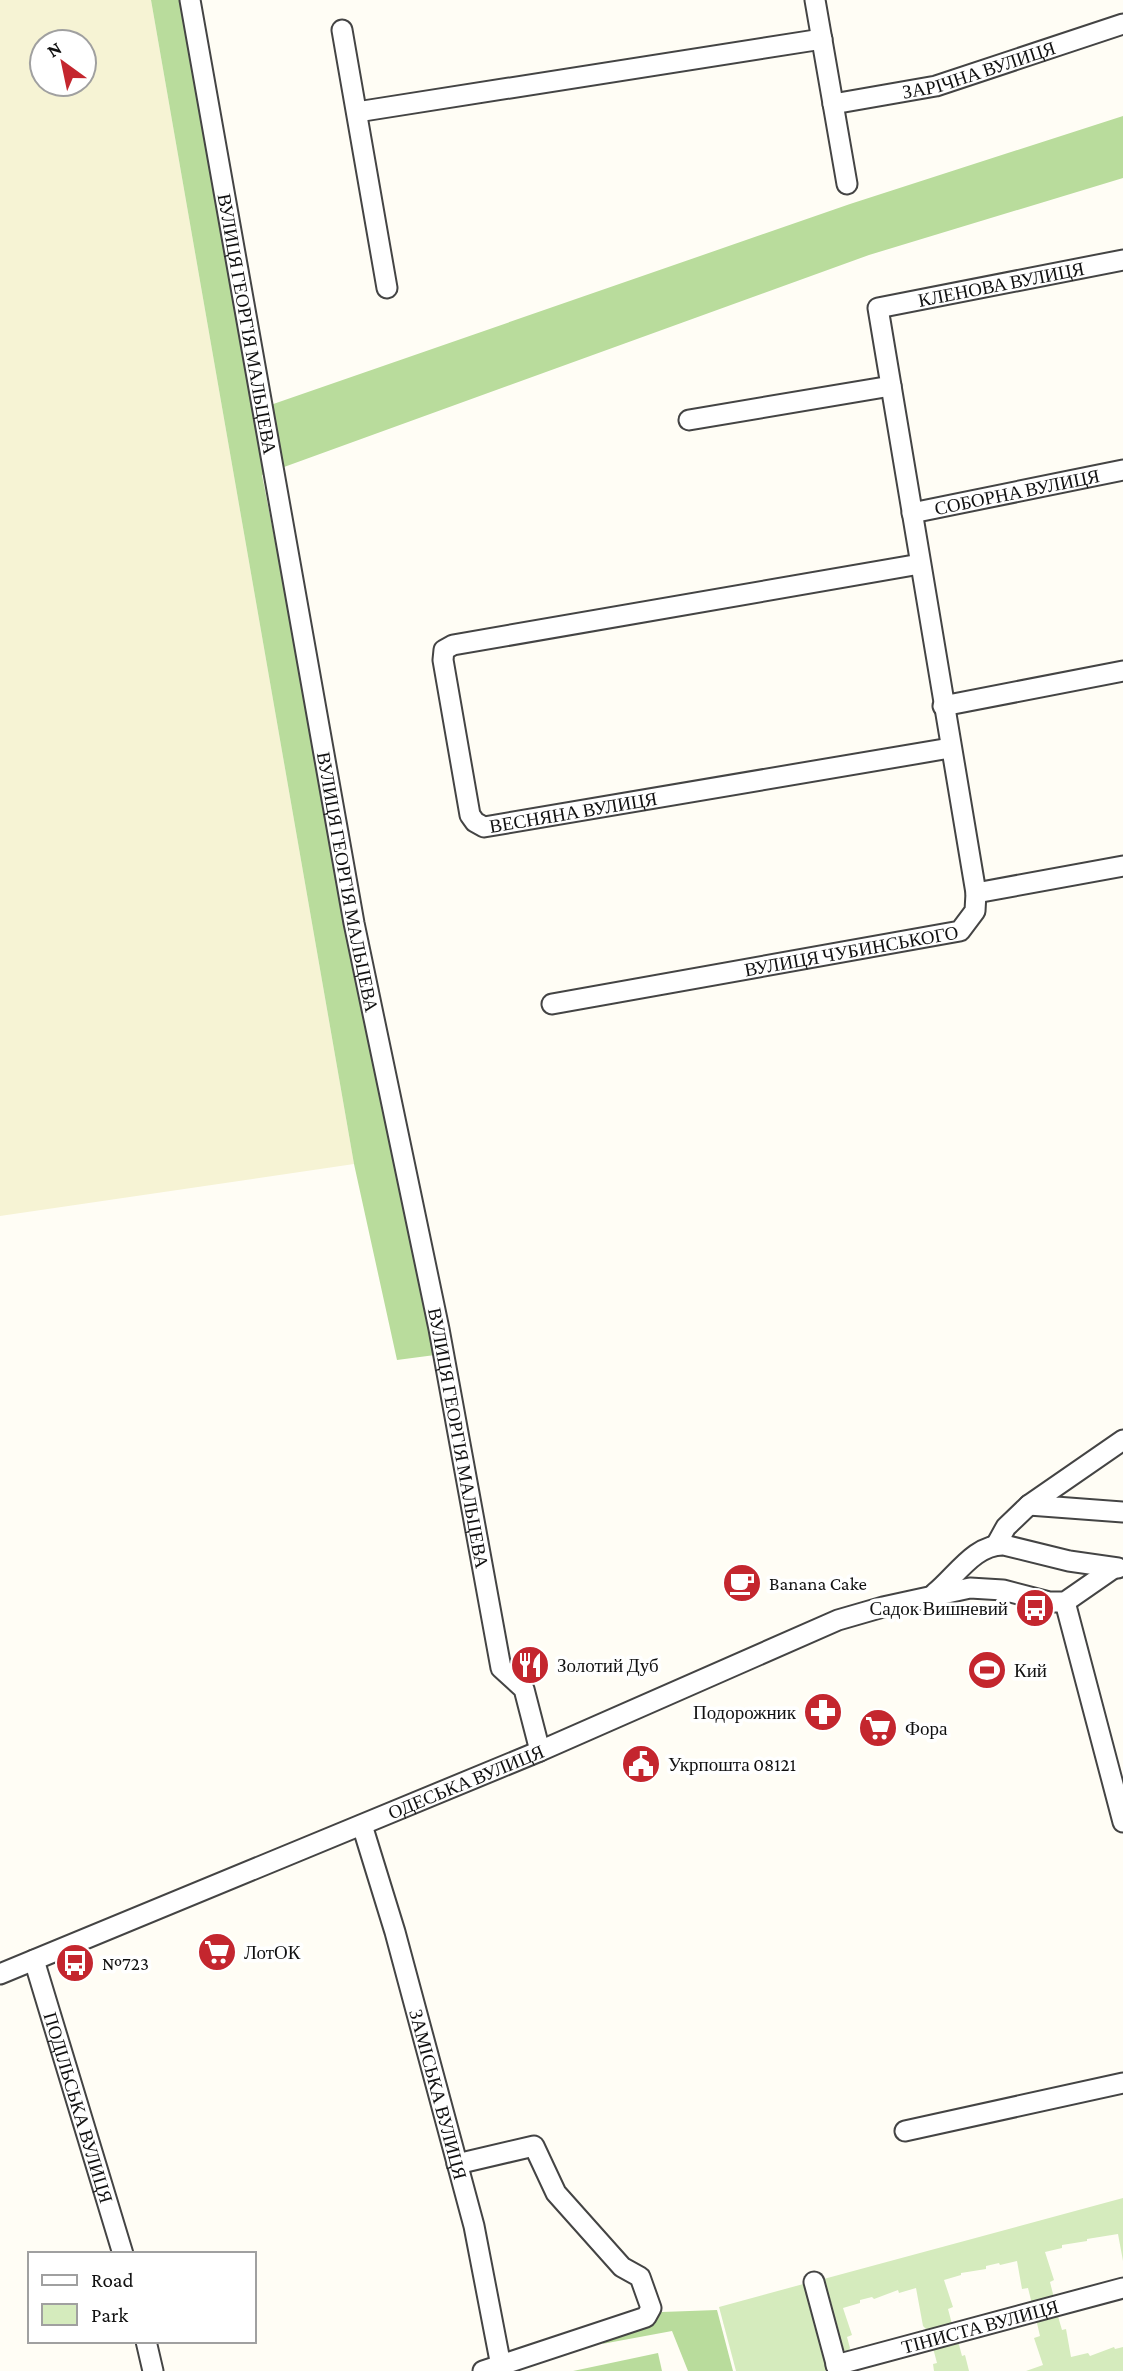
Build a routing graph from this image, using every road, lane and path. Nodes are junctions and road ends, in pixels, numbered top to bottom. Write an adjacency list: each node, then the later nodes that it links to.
1 (190, 0): 32 (street, ВУЛИЦЯ ГЕОРГІЯ МАЛЬЦЕВА)
2 (815, 0): 5 (street)
3 (1123, 24): 6 (street, ЗАРІЧНА ВУЛИЦЯ)
4 (342, 30): 7 (street)
5 (822, 39): 6 (street); 7 (street)
6 (833, 104): 8 (street)
7 (357, 113): 10 (street)
8 (847, 184)
9 (1123, 260): 11 (street, КЛЕНОВА ВУЛИЦЯ)
10 (387, 288)
11 (891, 386): 12 (street); 14 (street)
12 (689, 420)
13 (1123, 470): 14 (street, СОБОРНА ВУЛИЦЯ)
14 (912, 513): 15 (street)
15 (920, 565): 17 (street); 18 (street, ВЕСНЯНА ВУЛИЦЯ)
16 (1123, 671): 17 (street)
17 (943, 706): 18 (street)
18 (950, 748): 20 (street)
19 (1123, 866): 20 (street)
20 (976, 893): 21 (street, ВУЛИЦЯ ЧУБИНСЬКОГО)
21 (552, 1004)
22 (1123, 1440): 23 (street)
23 (1029, 1505): 24 (street); 25 (street)
24 (1123, 1512)
25 (996, 1545): 26 (street); 27 (street)
26 (972, 1559): 29 (street); 30 (street)
27 (1069, 1561): 28 (street); 31 (street)
28 (1119, 1568): 31 (street)
29 (984, 1587): 30 (street, ОДЕСЬКА ВУЛИЦЯ); 31 (street, ОДЕСЬКА ВУЛИЦЯ)
30 (931, 1595): 32 (street, ОДЕСЬКА ВУЛИЦЯ)
31 (1070, 1599): 33 (street)
32 (540, 1751): 34 (street, ОДЕСЬКА ВУЛИЦЯ)
33 (1123, 1822)
34 (362, 1825): 35 (street, ОДЕСЬКА ВУЛИЦЯ); 39 (street, ЗАМІСЬКА ВУЛИЦЯ)
35 (34, 1960): 36 (street, ОДЕСЬКА ВУЛИЦЯ); 40 (street, ПОДІЛЬСЬКА ВУЛИЦЯ)
36 (0, 1974)
37 (1123, 2082): 38 (street)
38 (905, 2131)
39 (457, 2164): 44 (street, ЗАМІСЬКА ВУЛИЦЯ); 44 (street)
40 (122, 2252)
41 (814, 2282): 45 (street)
42 (1123, 2288): 45 (street, ТІНИСТА ВУЛИЦЯ)
43 (146, 2343): 46 (street)
44 (492, 2368)
45 (837, 2368)
46 (153, 2371)

